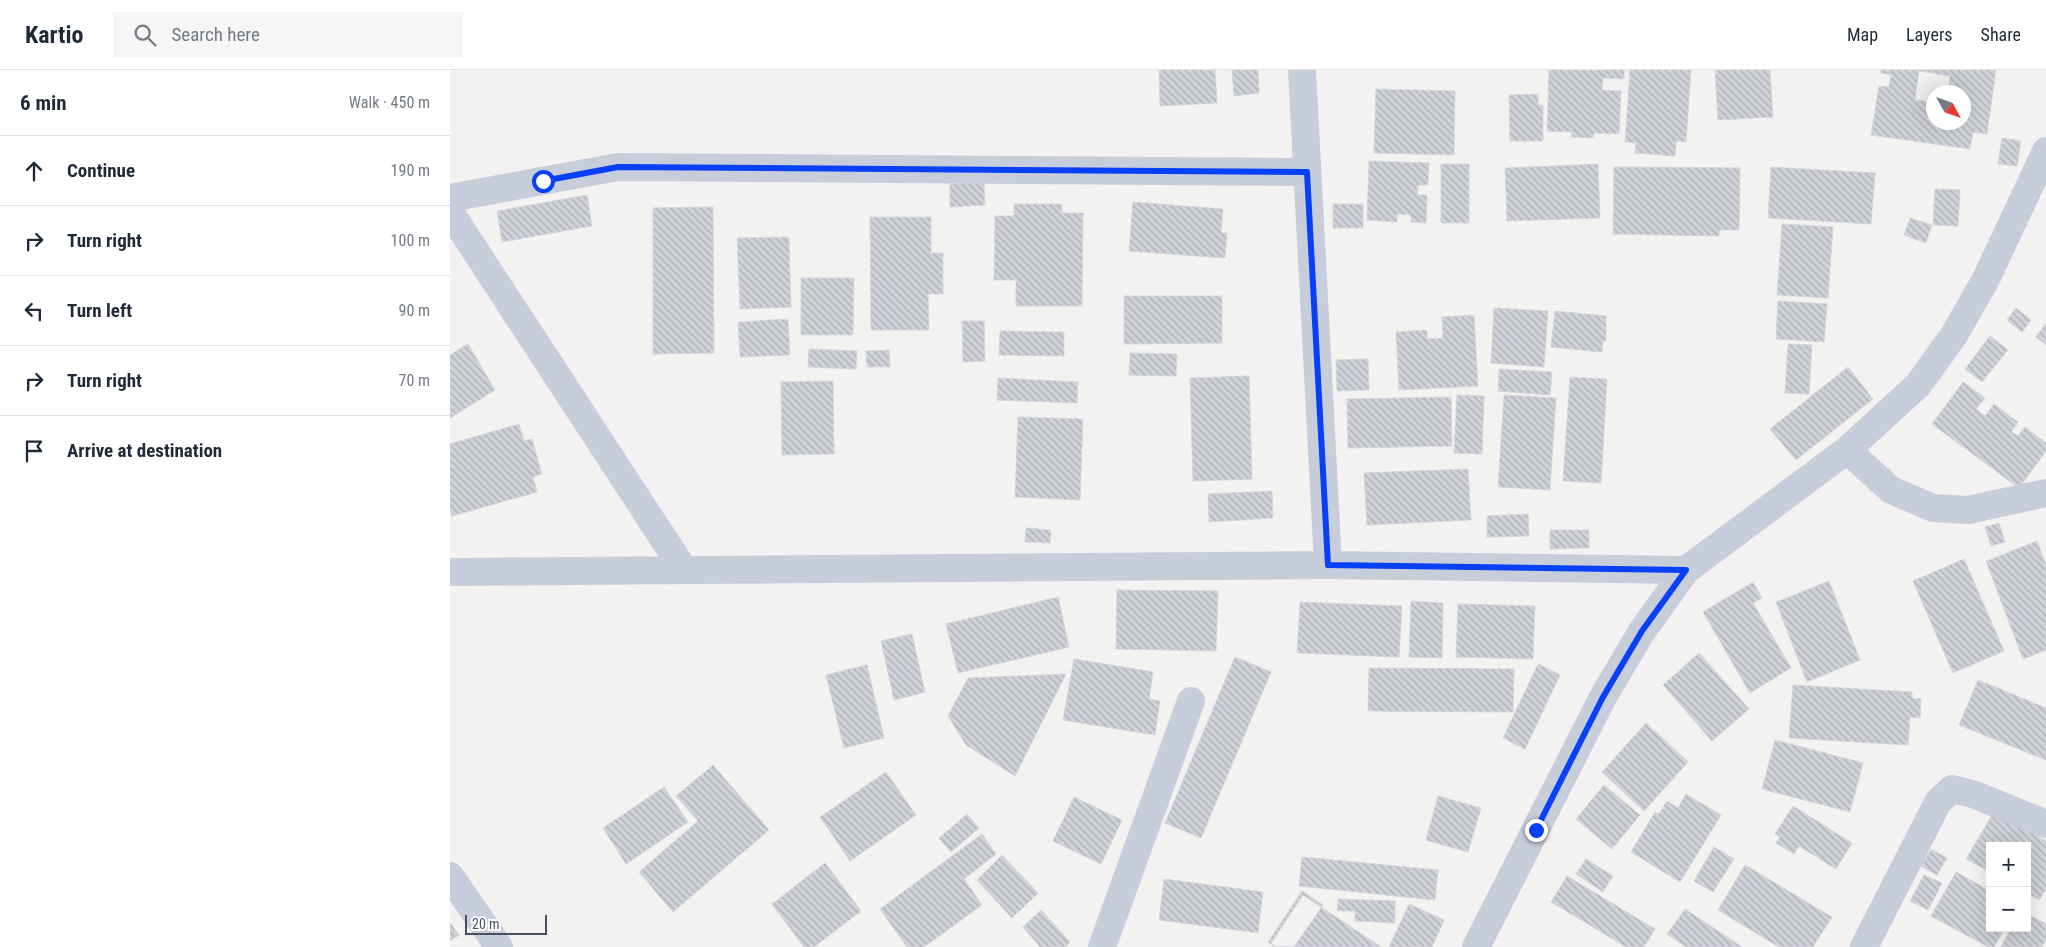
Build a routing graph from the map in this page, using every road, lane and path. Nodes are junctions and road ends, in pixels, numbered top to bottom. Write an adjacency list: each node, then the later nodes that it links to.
1 (1302, 70): 3 (street)
2 (2046, 151): 6 (street)
3 (1307, 172): 4 (street); 8 (street)
4 (450, 198)
5 (450, 212): 9 (street)
6 (1846, 450): 7 (street); 10 (street)
7 (2046, 493)
8 (1328, 565): 9 (street); 10 (street)
9 (684, 570): 11 (street)
10 (1686, 570): 17 (street)
11 (450, 572)
12 (1191, 701): 16 (street)
13 (2046, 824): 18 (street)
14 (450, 876): 15 (street)
15 (499, 947)
16 (1102, 947)
17 (1476, 947)
18 (1864, 947)

